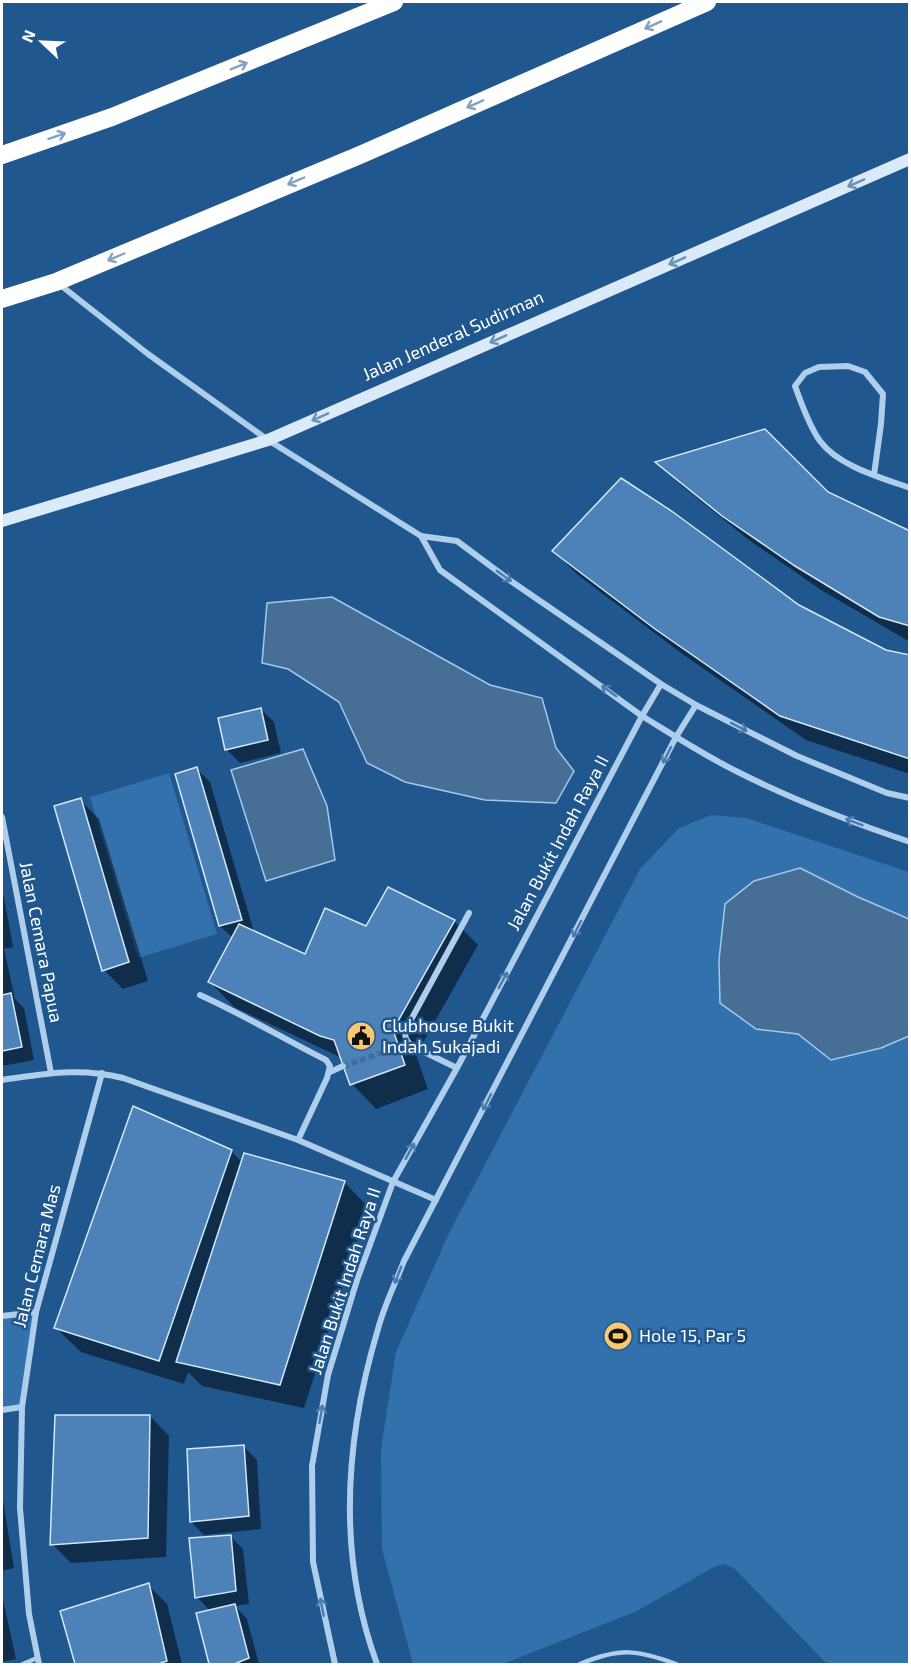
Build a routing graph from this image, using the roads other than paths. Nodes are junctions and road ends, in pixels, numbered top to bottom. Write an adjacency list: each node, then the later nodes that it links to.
1 (394, 2): 3 (highway, one-way to 1)
2 (707, 2): 5 (highway, one-way to 5)
3 (2, 155)
4 (909, 159): 7 (street, Jalan Jenderal Sudirman, one-way to 7)
5 (56, 282): 6 (highway); 7 (street)
6 (2, 299)
7 (268, 440): 10 (street, Jalan Jenderal Sudirman); 11 (street)
8 (874, 475): 8 (street); 9 (street)
9 (909, 488)
10 (2, 521)
11 (420, 536): 12 (street, one-way to 12); 14 (street, one-way to 11)
12 (661, 684): 13 (street); 14 (street, Jalan Bukit Indah Raya II)
13 (696, 705): 15 (street); 16 (street, one-way to 16)
14 (642, 716): 15 (street); 24 (street, Jalan Bukit Indah Raya II, one-way to 14)
15 (676, 737): 18 (street, one-way to 15); 31 (street, one-way to 31)
16 (909, 798)
17 (2, 818): 27 (street, Jalan Cemara Papua)
18 (909, 842)
19 (469, 913): 21 (street)
20 (200, 995): 26 (street)
21 (407, 1041): 22 (street); 24 (street)
22 (399, 1047)
23 (343, 1066): 26 (street)
24 (457, 1068): 30 (street, Jalan Bukit Indah Raya II, one-way to 24)
25 (102, 1072): 27 (street); 29 (street); 32 (street, Jalan Cemara Mas)
26 (330, 1072): 29 (street)
27 (51, 1073): 28 (street)
28 (2, 1080)
29 (298, 1140): 30 (street)
30 (393, 1182): 31 (street); 38 (street, Jalan Bukit Indah Raya II, one-way to 30)
31 (436, 1200): 39 (street, one-way to 39)
32 (36, 1312): 33 (street); 34 (street, Jalan Cemara Mas)
33 (2, 1316)
34 (22, 1407): 35 (street); 36 (street, Jalan Cemara Mas)
35 (2, 1410)
36 (38, 1661): 37 (lane)
37 (23, 1665)
38 (335, 1665)
39 (377, 1665)
40 (580, 1665): 41 (lane)
41 (676, 1665)

